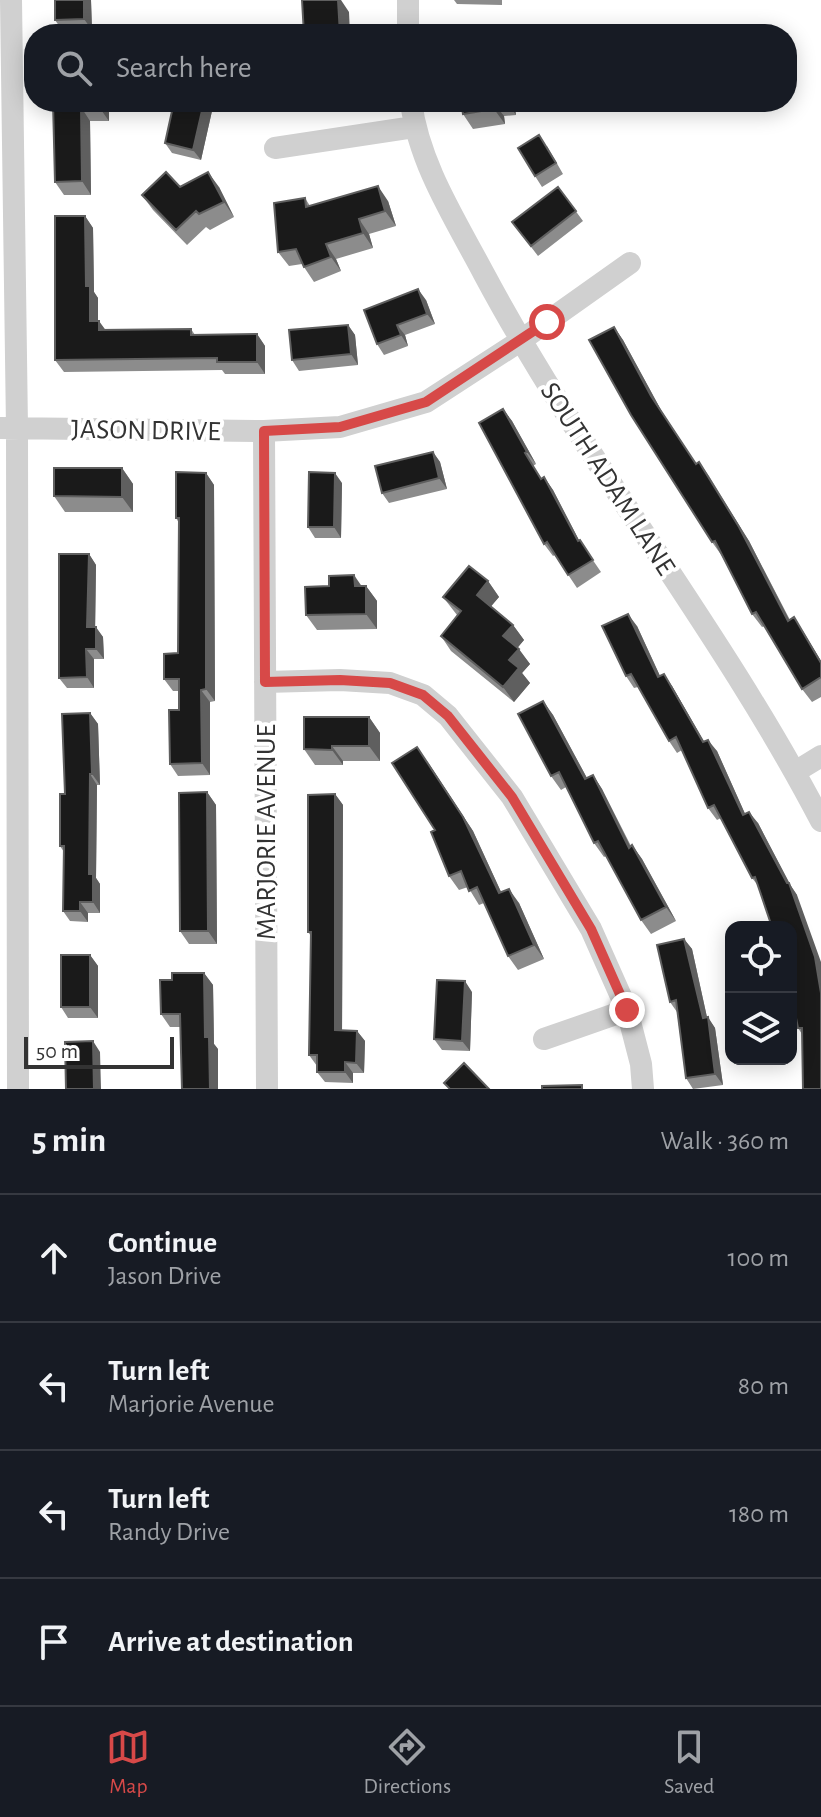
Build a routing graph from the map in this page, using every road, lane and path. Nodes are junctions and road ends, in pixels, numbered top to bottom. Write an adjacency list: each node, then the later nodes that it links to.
1 (11, 0): 9 (street)
2 (408, 0): 3 (street)
3 (408, 24)
4 (412, 112): 5 (street, SOUTH ADAM LANE)
5 (414, 127): 6 (street); 8 (street, SOUTH ADAM LANE)
6 (275, 148)
7 (630, 263): 8 (street, JASON DRIVE)
8 (520, 341): 10 (street, JASON DRIVE); 13 (street, SOUTH ADAM LANE)
9 (8, 428): 10 (street, JASON DRIVE); 17 (street)
10 (264, 431): 11 (street, MARJORIE AVENUE)
11 (265, 682): 15 (street); 18 (street, MARJORIE AVENUE)
12 (821, 756): 13 (street)
13 (795, 772): 14 (street, SOUTH ADAM LANE)
14 (821, 821)
15 (627, 1010): 16 (street); 19 (street)
16 (544, 1039)
17 (18, 1089)
18 (267, 1089)
19 (643, 1089)

